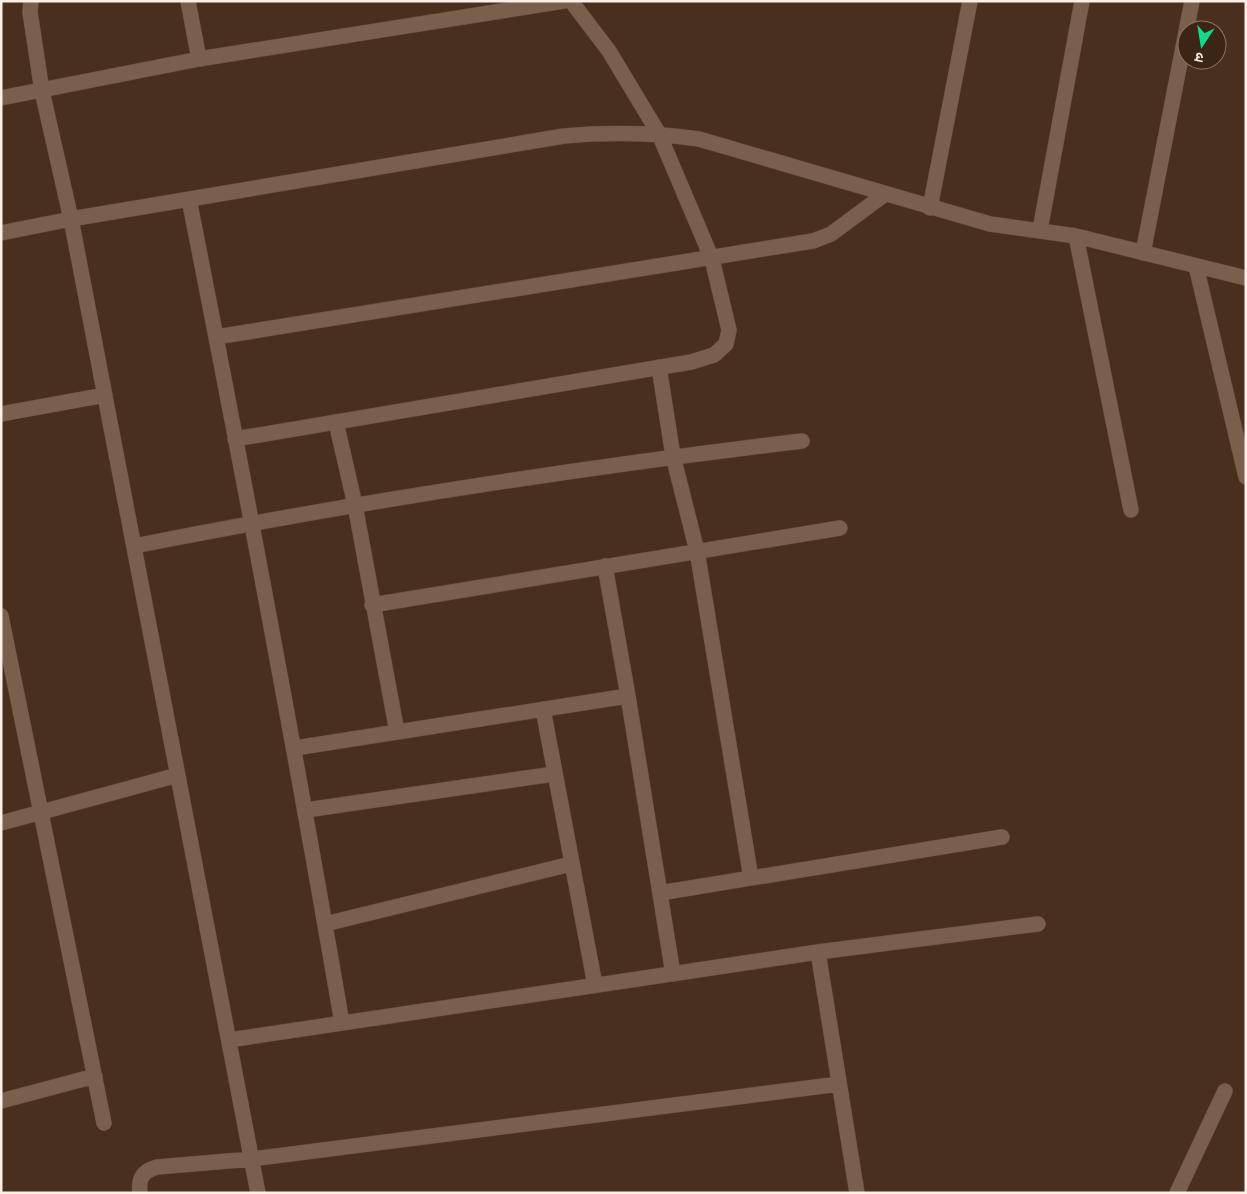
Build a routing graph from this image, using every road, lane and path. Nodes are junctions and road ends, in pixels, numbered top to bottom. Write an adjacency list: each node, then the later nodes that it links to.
1 (31, 1): 9 (street)
2 (188, 1): 8 (street)
3 (564, 1): 8 (street)
4 (570, 1): 11 (street)
5 (970, 1): 14 (street)
6 (1082, 1): 16 (street)
7 (1192, 1): 19 (street)
8 (199, 59): 9 (street)
9 (42, 91): 10 (street); 15 (street)
10 (1, 98)
11 (659, 134): 12 (street); 13 (street); 20 (street)
12 (885, 194): 14 (street); 20 (street)
13 (189, 199): 15 (street); 23 (street)
14 (930, 208): 16 (street)
15 (71, 219): 17 (street); 25 (street)
16 (1040, 230): 18 (street)
17 (1, 233)
18 (1076, 236): 19 (street); 33 (street)
19 (1143, 253): 21 (street)
20 (712, 259): 23 (street); 24 (street)
21 (1196, 266): 22 (street); 31 (street)
22 (1246, 278)
23 (216, 337): 28 (street)
24 (659, 368): 27 (street); 30 (street)
25 (105, 396): 26 (street); 36 (street)
26 (1, 414)
27 (336, 422): 28 (street); 32 (street)
28 (235, 439): 34 (street)
29 (802, 441): 30 (street)
30 (673, 456): 32 (street); 37 (street)
31 (1246, 477)
32 (355, 505): 34 (street); 39 (street)
33 (1131, 510)
34 (251, 522): 36 (street); 45 (street)
35 (840, 528): 37 (street)
36 (134, 546): 47 (street)
37 (697, 551): 38 (street); 53 (street)
38 (605, 566): 39 (street); 42 (street)
39 (372, 605): 44 (street)
40 (1, 616): 41 (street)
41 (7, 676): 49 (street)
42 (628, 696): 43 (street); 54 (street)
43 (543, 709): 44 (street); 46 (street)
44 (397, 732): 45 (street)
45 (295, 748): 48 (street)
46 (554, 774): 48 (street); 52 (street)
47 (178, 775): 49 (street); 61 (street)
48 (306, 810): 55 (street)
49 (43, 812): 50 (street); 62 (street)
50 (1, 822)
51 (1002, 837): 53 (street)
52 (571, 864): 55 (street); 59 (street)
53 (751, 878): 54 (street)
54 (660, 893): 58 (street)
55 (325, 924): 60 (street)
56 (1038, 924): 57 (street)
57 (818, 952): 58 (street); 63 (street)
58 (673, 974): 59 (street)
59 (595, 985): 60 (street)
60 (342, 1023): 61 (street)
61 (229, 1040): 67 (street)
62 (94, 1076): 65 (street); 66 (street)
63 (839, 1084): 67 (street); 70 (street)
64 (1225, 1091): 71 (street)
65 (1, 1101)
66 (104, 1123)
67 (252, 1158): 68 (street); 69 (street)
68 (140, 1193)
69 (258, 1193)
70 (857, 1193)
71 (1177, 1193)

